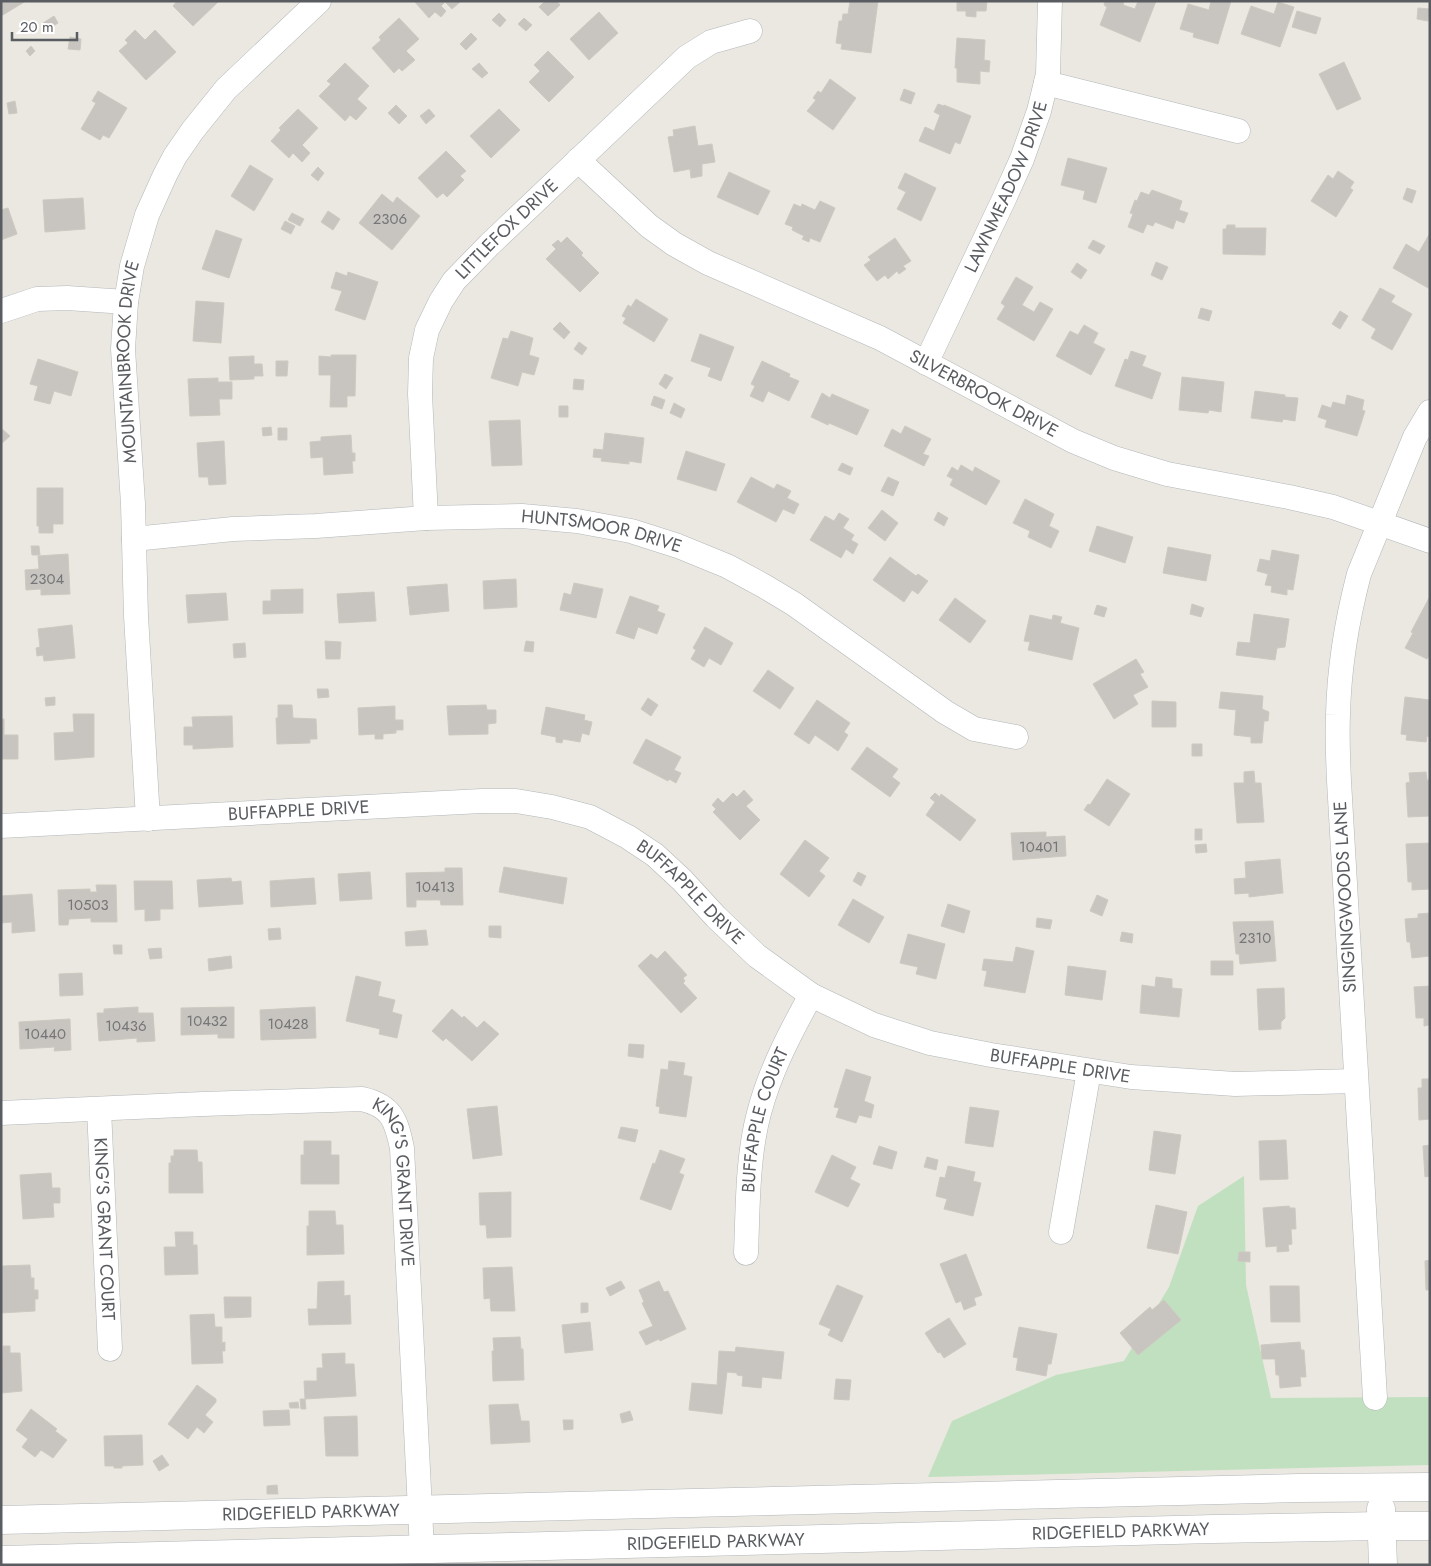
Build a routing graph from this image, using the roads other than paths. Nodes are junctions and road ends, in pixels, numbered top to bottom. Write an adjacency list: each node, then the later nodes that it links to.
1 (318, 1): 7 (street, MOUNTAINBROOK DRIVE)
2 (1050, 1): 4 (street, LAWNMEADOW DRIVE)
3 (750, 31): 6 (street, LITTLEFOX DRIVE)
4 (1046, 83): 5 (street); 9 (street, LAWNMEADOW DRIVE)
5 (1238, 131)
6 (578, 160): 9 (street, SILVERBROOK DRIVE); 11 (street, LITTLEFOX DRIVE)
7 (126, 302): 8 (street); 13 (street, MOUNTAINBROOK DRIVE)
8 (1, 311)
9 (926, 363): 12 (street, SILVERBROOK DRIVE)
10 (1430, 412): 12 (street, SINGINGWOODS LANE)
11 (426, 518): 13 (street, HUNTSMOOR DRIVE); 15 (street, HUNTSMOOR DRIVE)
12 (1380, 523): 14 (street, SILVERBROOK DRIVE); 20 (street, SINGINGWOODS LANE)
13 (134, 539): 16 (street, MOUNTAINBROOK DRIVE)
14 (1430, 541)
15 (1016, 737)
16 (148, 819): 17 (street, BUFFAPPLE DRIVE); 18 (street, BUFFAPPLE DRIVE)
17 (1, 826)
18 (811, 995): 19 (street, BUFFAPPLE DRIVE); 24 (street, BUFFAPPLE COURT)
19 (1089, 1071): 20 (street, BUFFAPPLE DRIVE); 23 (street)
20 (1356, 1080): 26 (street, SINGINGWOODS LANE)
21 (99, 1109): 22 (street, KING'S GRANT DRIVE); 25 (street, KING'S GRANT COURT); 29 (street, KING'S GRANT DRIVE)
22 (1, 1114)
23 (1061, 1232)
24 (746, 1253)
25 (110, 1349)
26 (1375, 1398)
27 (1381, 1487): 28 (main road, RIDGEFIELD PARKWAY); 29 (main road, RIDGEFIELD PARKWAY); 31 (main road)
28 (1430, 1487)
29 (420, 1510): 30 (main road, RIDGEFIELD PARKWAY); 33 (street, KING'S GRANT DRIVE)
30 (1, 1520)
31 (1382, 1526): 32 (main road, RIDGEFIELD PARKWAY); 33 (main road, RIDGEFIELD PARKWAY); 35 (main road)
32 (1430, 1526)
33 (422, 1550): 34 (main road, RIDGEFIELD PARKWAY)
34 (1, 1560)
35 (1383, 1565)

